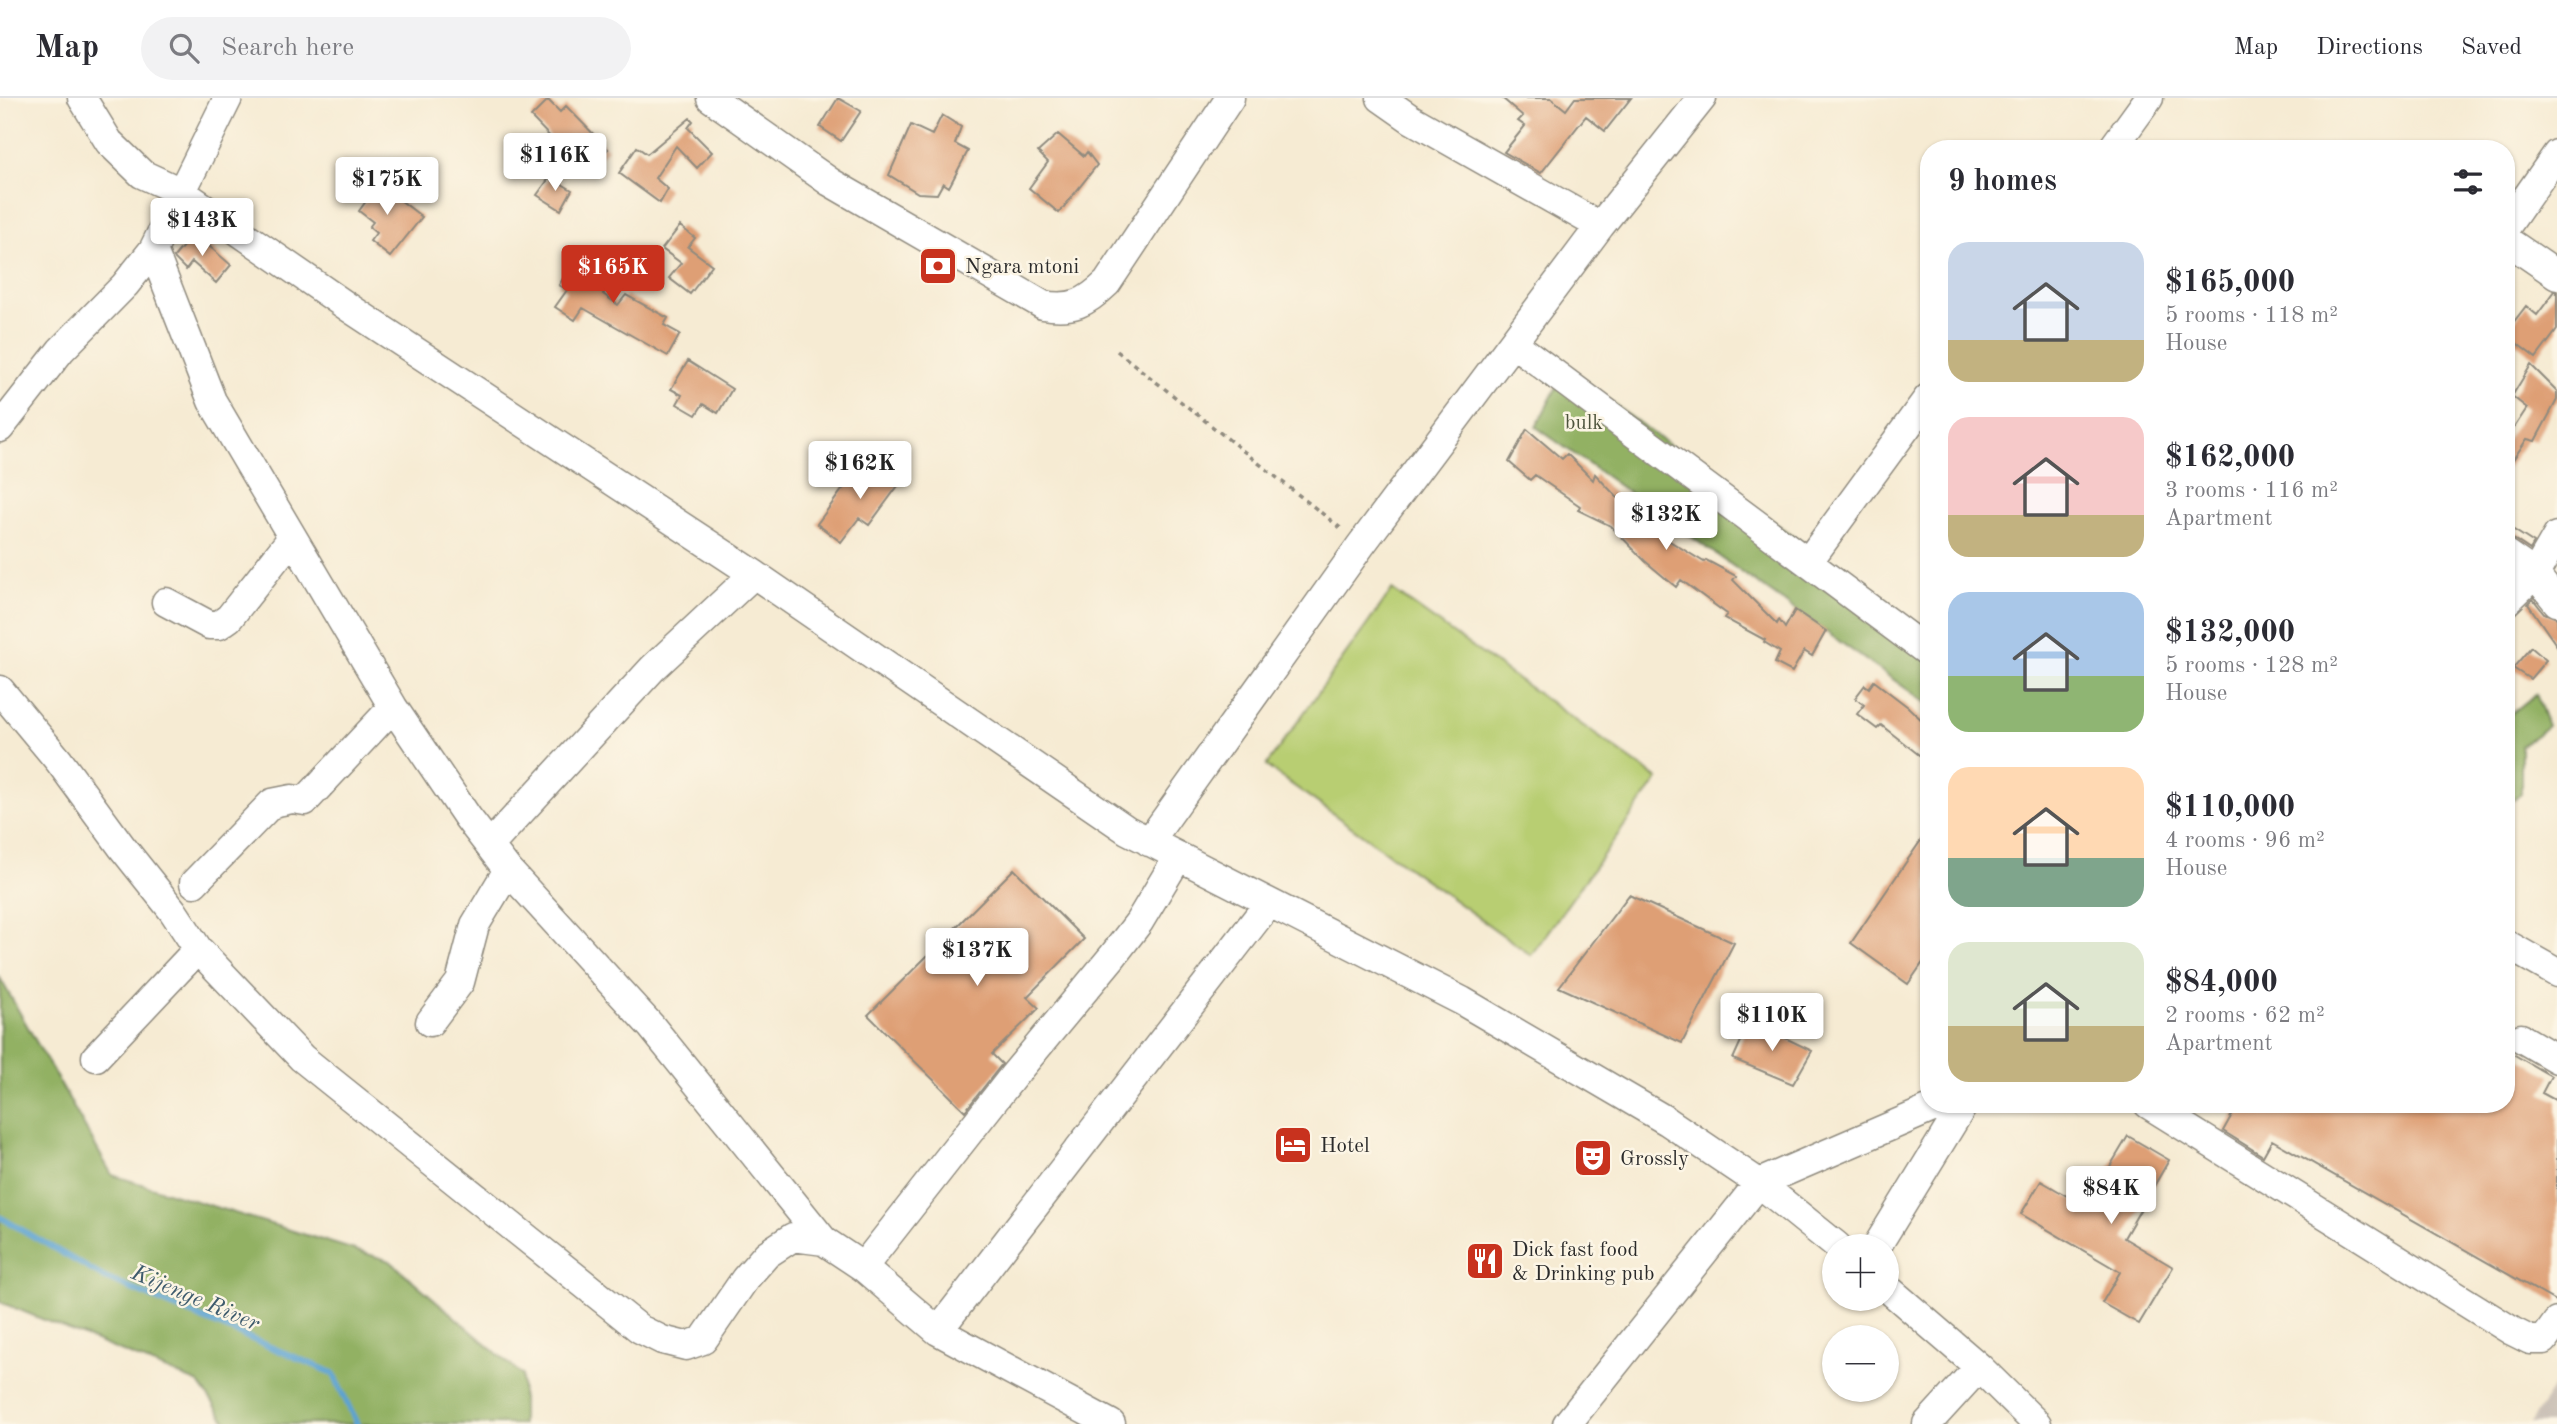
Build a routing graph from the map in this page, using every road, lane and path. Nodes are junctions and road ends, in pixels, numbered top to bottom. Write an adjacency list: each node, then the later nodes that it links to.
1 (82, 98): 10 (street)
2 (228, 98): 10 (street)
3 (710, 98): 4 (street)
4 (1230, 98)
5 (1381, 98): 12 (street)
6 (1702, 98): 12 (street)
7 (2149, 98): 8 (street)
8 (2119, 140)
9 (2557, 154): 11 (street)
10 (183, 193): 14 (street); 25 (street)
11 (2515, 215)
12 (1601, 226): 16 (street)
13 (2515, 246): 15 (street)
14 (153, 250): 19 (street); 21 (street)
15 (2557, 275)
16 (1513, 342): 22 (street); 24 (street)
17 (1117, 351): 22 (path)
18 (1920, 409): 24 (street)
19 (0, 428)
20 (2557, 536): 26 (street)
21 (292, 538): 29 (street); 32 (street)
22 (1361, 545): 33 (street)
23 (2515, 560): 26 (street)
24 (1808, 562): 30 (street)
25 (754, 574): 33 (street); 34 (street)
26 (2535, 574): 27 (street); 28 (street)
27 (2515, 593)
28 (2557, 601)
29 (166, 602)
30 (1920, 646)
31 (0, 690): 39 (street)
32 (393, 707): 34 (street); 37 (street)
33 (1149, 842): 35 (street)
34 (490, 845): 36 (street)
35 (1178, 857): 38 (street); 53 (street)
36 (508, 870): 42 (street); 52 (street)
37 (194, 883)
38 (1269, 903): 49 (street); 56 (street)
39 (198, 949): 44 (street); 52 (street)
40 (2515, 949): 41 (street)
41 (2557, 973)
42 (430, 1022)
43 (2521, 1038): 45 (street)
44 (96, 1057)
45 (2557, 1059)
46 (1921, 1113): 49 (street)
47 (1958, 1113): 51 (street)
48 (2162, 1113): 55 (street)
49 (1759, 1183): 50 (street); 59 (street)
50 (1822, 1234)
51 (1884, 1234)
52 (824, 1241): 53 (street)
53 (863, 1267): 56 (street)
54 (1899, 1298): 57 (street)
55 (2557, 1321)
56 (938, 1331): 58 (street)
57 (1979, 1367): 60 (street); 61 (street)
58 (1111, 1424)
59 (1567, 1424)
60 (1927, 1424)
61 (2037, 1424)

